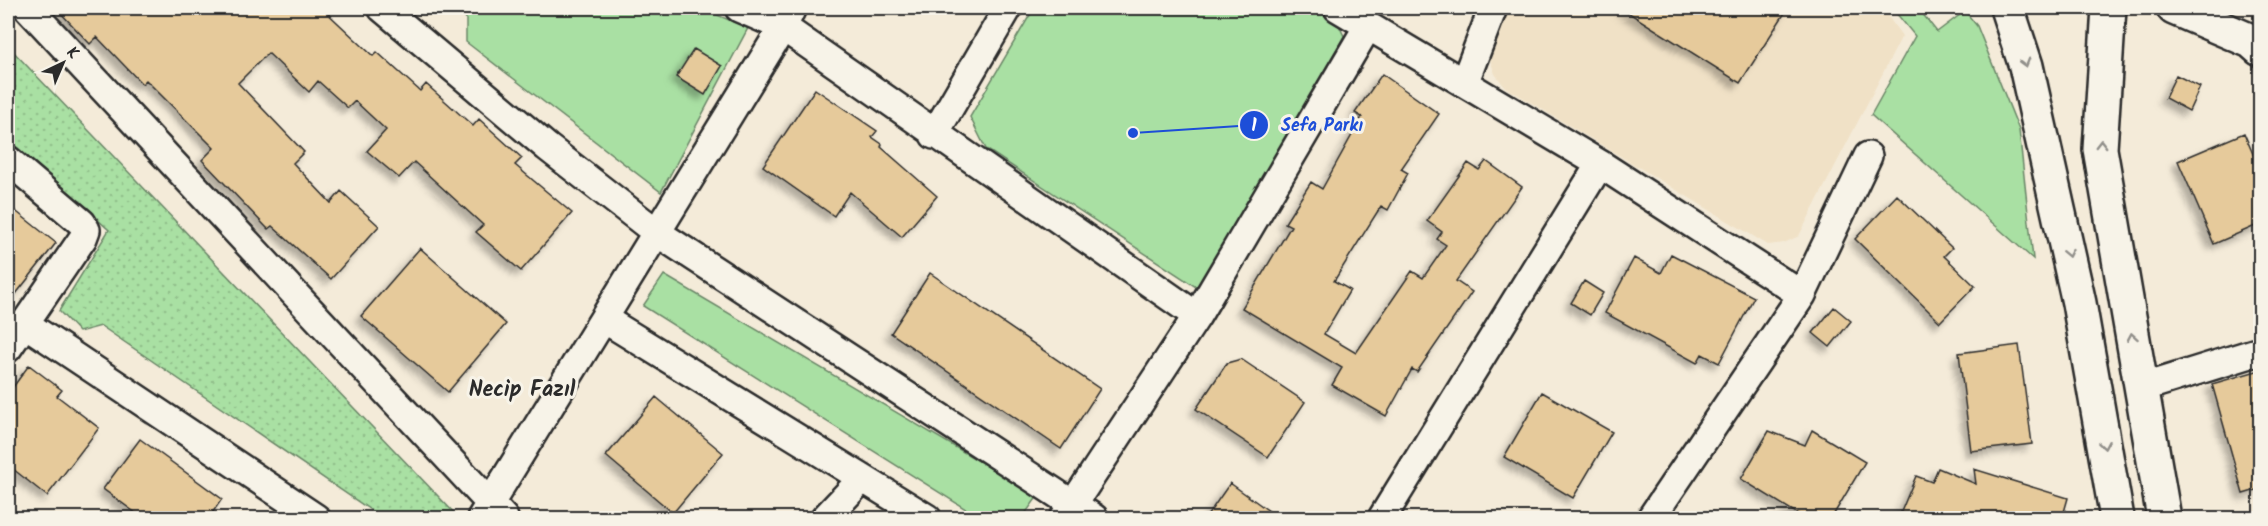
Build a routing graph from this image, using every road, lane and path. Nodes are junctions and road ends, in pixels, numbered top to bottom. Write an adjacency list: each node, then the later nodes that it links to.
1 (28, 8): 27 (street)
2 (382, 8): 18 (street)
3 (740, 8): 10 (street)
4 (1008, 8): 14 (street)
5 (1338, 8): 11 (street)
6 (1493, 8): 13 (street)
7 (2007, 8): 34 (main road, one-way to 34)
8 (2109, 8): 25 (main road, one-way to 8)
9 (2174, 8): 12 (main road)
10 (787, 17): 14 (street); 18 (street)
11 (1368, 26): 13 (street); 20 (street)
12 (2260, 49)
13 (1465, 81): 17 (street)
14 (934, 135): 20 (street)
15 (1868, 156): 19 (street)
16 (8, 160): 22 (street)
17 (1600, 164): 19 (street); 33 (street)
18 (656, 232): 21 (street); 28 (street)
19 (1802, 295): 29 (street)
20 (1197, 316): 28 (street)
21 (604, 319): 26 (street); 27 (street)
22 (24, 323): 23 (street); 30 (street)
23 (8, 348)
24 (2260, 351): 25 (street)
25 (2141, 388): 35 (main road)
26 (862, 479): 31 (street); 32 (street)
27 (492, 514)
28 (1077, 514)
29 (1662, 516)
30 (316, 519)
31 (825, 519)
32 (927, 519)
33 (1383, 519)
34 (2117, 519)
35 (2164, 519)

